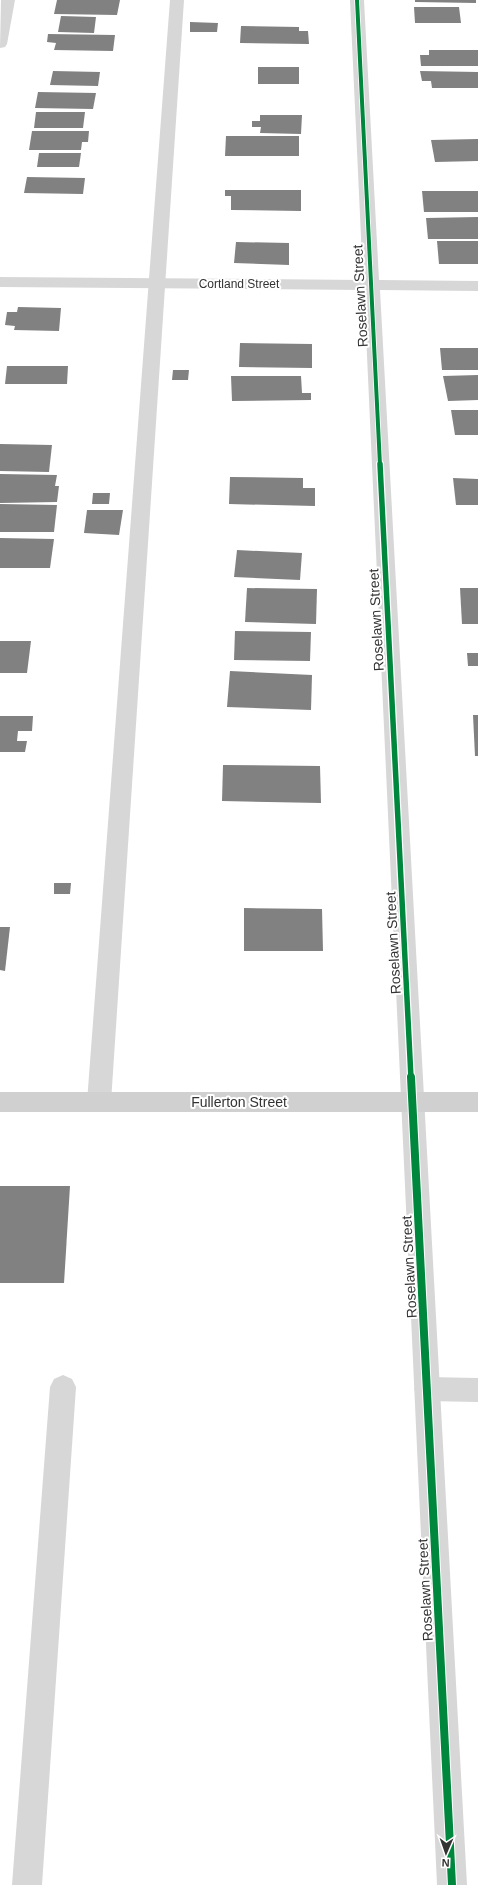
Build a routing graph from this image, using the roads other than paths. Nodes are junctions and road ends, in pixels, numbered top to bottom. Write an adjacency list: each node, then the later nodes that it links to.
1 (8, 0): 4 (street)
2 (177, 0): 6 (street)
3 (357, 0): 7 (street, Roselawn Street)
4 (0, 44)
5 (0, 282): 6 (street, Cortland Street)
6 (156, 283): 7 (street, Cortland Street); 10 (street)
7 (371, 285): 8 (street, Cortland Street); 11 (street, Roselawn Street)
8 (478, 286)
9 (0, 1102): 10 (street, Fullerton Street)
10 (99, 1102): 11 (street, Fullerton Street)
11 (413, 1102): 12 (street, Fullerton Street); 14 (street, Roselawn Street)
12 (478, 1102)
13 (63, 1387): 16 (street)
14 (427, 1389): 15 (street); 17 (street, Roselawn Street)
15 (478, 1390)
16 (27, 1885)
17 (452, 1885)

